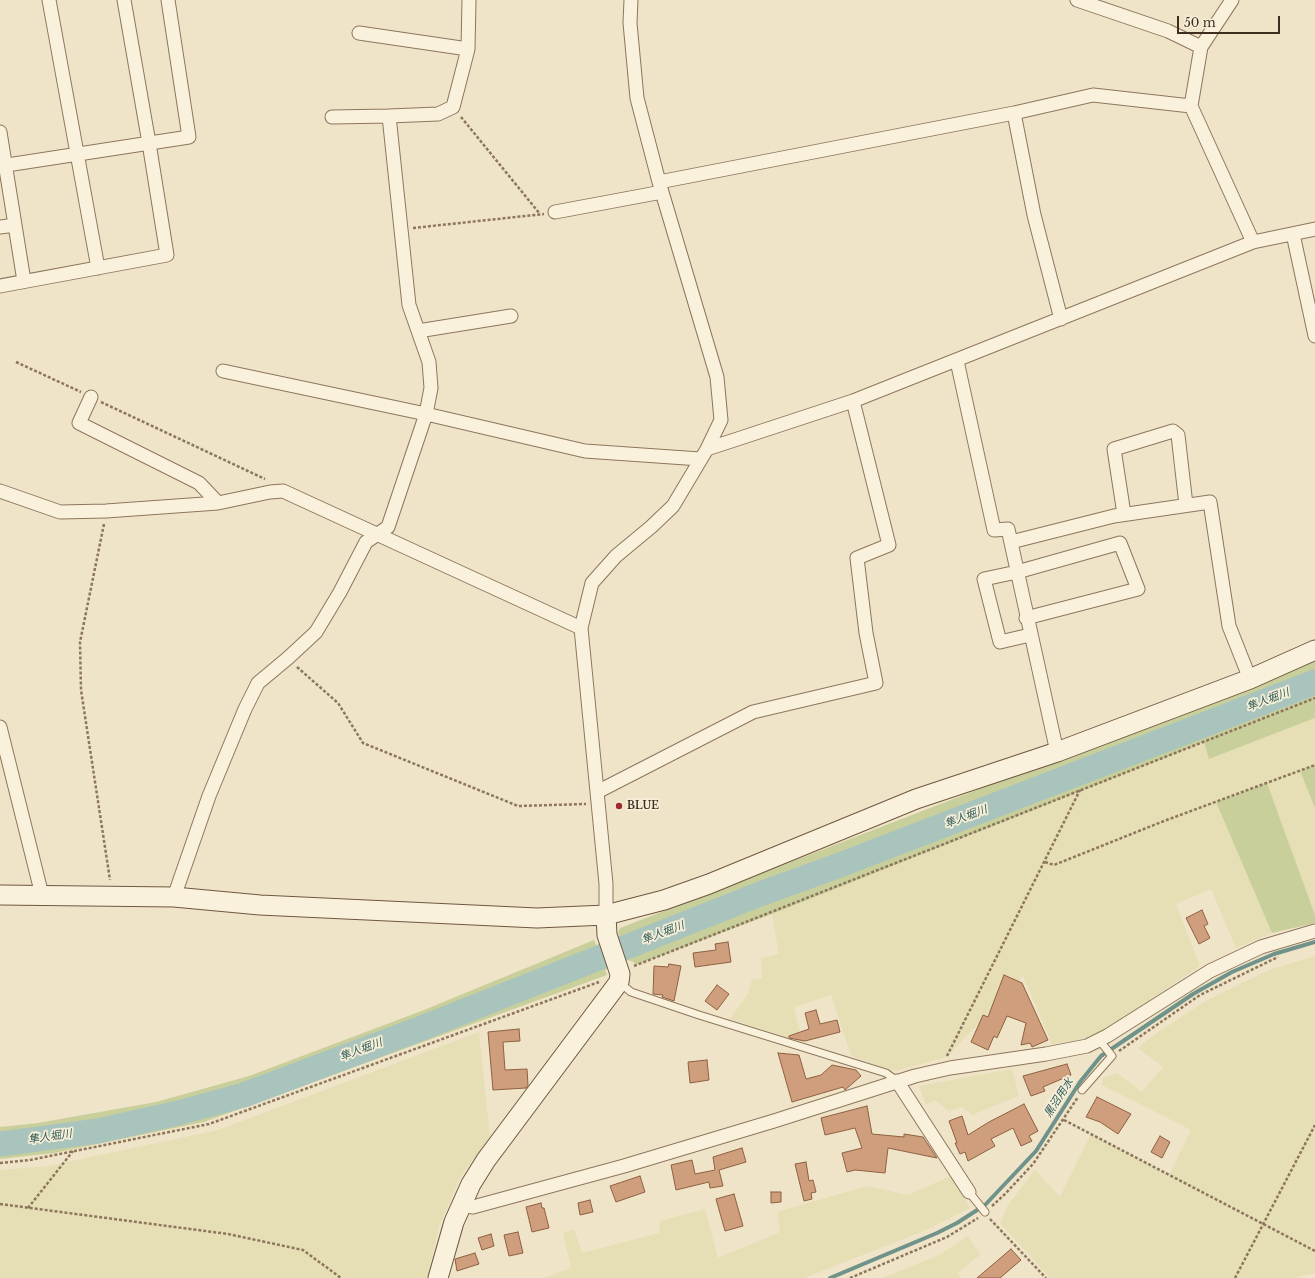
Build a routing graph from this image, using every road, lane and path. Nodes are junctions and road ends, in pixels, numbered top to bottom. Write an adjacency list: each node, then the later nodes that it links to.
1 (49, 0): 18 (street)
2 (124, 0): 17 (street)
3 (168, 0): 17 (street)
4 (468, 0): 10 (street)
5 (630, 0): 20 (street)
6 (1077, 0): 9 (street)
7 (1232, 0): 9 (street)
8 (359, 33): 10 (street)
9 (1201, 47): 11 (street)
10 (468, 49): 12 (street)
11 (1190, 106): 13 (street); 28 (street)
12 (453, 107): 14 (street); 22 (path)
13 (1014, 113): 20 (street); 33 (street)
14 (388, 116): 15 (street); 25 (street)
15 (332, 117)
16 (0, 132): 19 (street)
17 (150, 143): 18 (street); 29 (street)
18 (76, 154): 19 (street); 29 (street)
19 (3, 166): 23 (street)
20 (661, 187): 21 (street); 42 (street)
21 (555, 212): 22 (path)
22 (540, 214): 25 (path)
23 (15, 224): 24 (street); 30 (street)
24 (0, 227)
25 (401, 229): 34 (street)
26 (1315, 229): 27 (street)
27 (1294, 234): 28 (street); 35 (street)
28 (1253, 242): 33 (street)
29 (98, 268): 30 (street)
30 (24, 281): 31 (street)
31 (0, 286)
32 (511, 316): 34 (street)
33 (1061, 319): 36 (street)
34 (418, 331): 41 (street)
35 (1315, 336)
36 (957, 361): 40 (street); 51 (street)
37 (16, 362): 39 (path)
38 (223, 371): 41 (street)
39 (91, 397): 44 (path); 46 (street)
40 (853, 401): 42 (street); 64 (street)
41 (426, 414): 43 (street); 50 (street)
42 (707, 449): 43 (street)
43 (700, 459): 54 (street)
44 (283, 490): 46 (street); 50 (street)
45 (0, 491): 48 (street)
46 (218, 503): 48 (street)
47 (1186, 505): 49 (street); 49 (street); 58 (street)
48 (106, 511): 68 (path)
49 (1124, 514): 51 (street)
50 (377, 534): 54 (street); 57 (street)
51 (1010, 542): 52 (street)
52 (1017, 572): 53 (street); 53 (street); 55 (street)
53 (1026, 618): 55 (street)
54 (581, 628): 64 (street)
55 (1030, 635): 61 (street)
56 (1315, 650): 58 (street)
57 (288, 658): 64 (path); 69 (street)
58 (1250, 679): 61 (street)
59 (1315, 698): 63 (path)
60 (0, 727): 67 (street)
61 (1056, 752): 70 (street)
62 (1315, 765): 65 (path)
63 (1080, 790): 65 (path); 73 (path)
64 (597, 798): 70 (street)
65 (1045, 862): 76 (path)
66 (0, 895): 67 (street)
67 (42, 895): 68 (street)
68 (112, 896): 69 (street)
69 (174, 897): 70 (street)
70 (606, 915): 73 (street)
71 (1315, 931): 74 (street)
72 (1283, 955): 75 (path)
73 (619, 974): 77 (lane); 81 (path); 85 (street)
74 (1102, 1044): 75 (lane); 76 (street)
75 (1111, 1055): 78 (lane)
76 (950, 1068): 77 (street)
77 (896, 1082): 83 (street); 85 (street)
78 (1082, 1090)
79 (1064, 1120): 88 (path)
80 (1315, 1125): 88 (path)
81 (73, 1151): 82 (path); 86 (path)
82 (0, 1162)
83 (969, 1192): 87 (lane)
84 (0, 1204): 86 (path)
85 (461, 1205): 91 (street)
86 (28, 1208): 90 (path)
87 (984, 1211): 92 (path)
88 (1263, 1225): 89 (path); 93 (path)
89 (1315, 1251)
90 (340, 1278)
91 (438, 1278)
92 (1046, 1278)
93 (1236, 1278)

